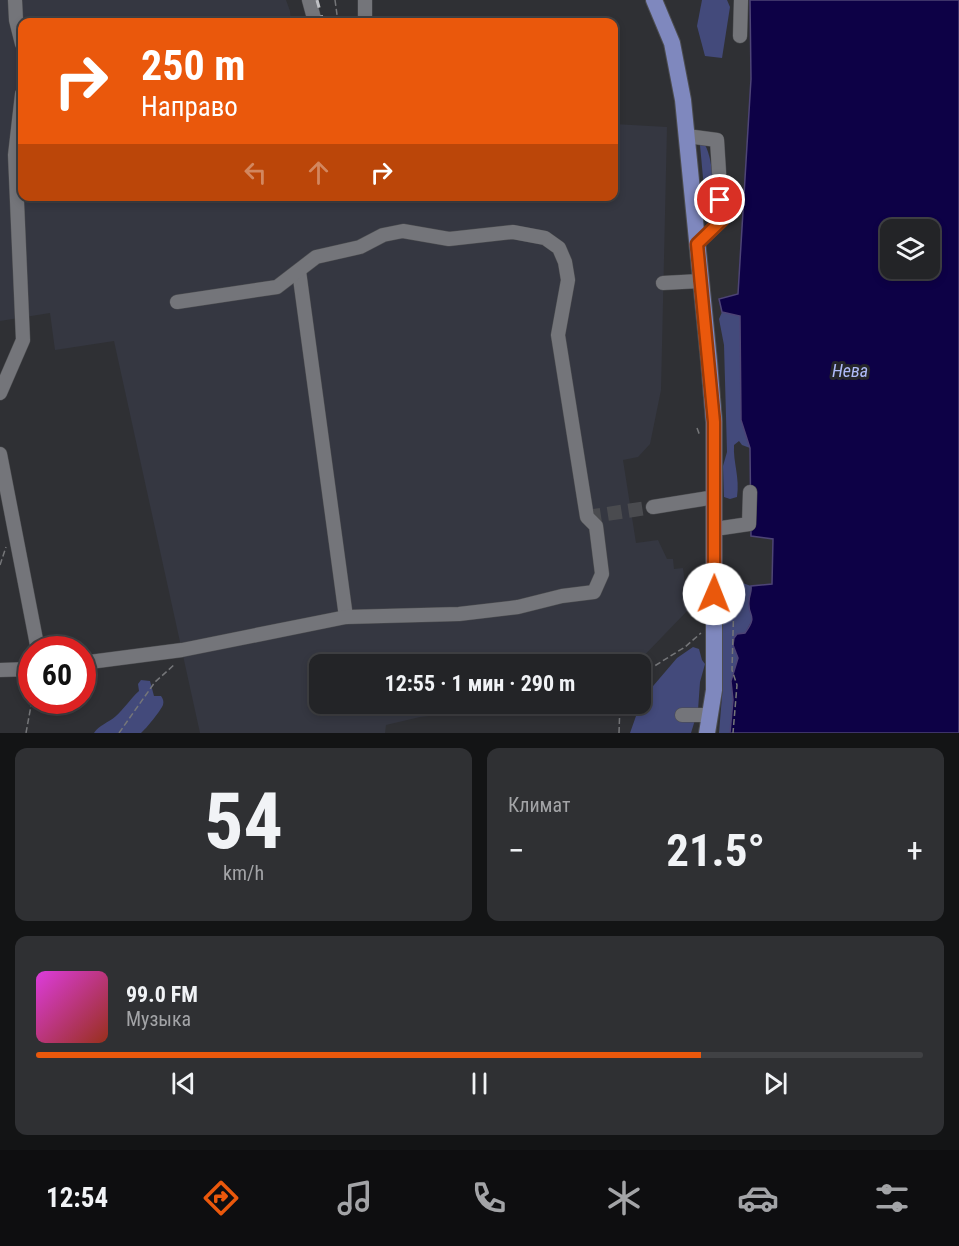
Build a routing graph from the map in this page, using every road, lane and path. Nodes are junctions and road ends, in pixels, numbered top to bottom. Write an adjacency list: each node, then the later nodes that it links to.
1 (15, 0): 10 (street)
2 (309, 0): 7 (street)
3 (335, 0): 8 (path)
4 (365, 0): 9 (street)
5 (654, 0): 13 (main road)
6 (741, 0): 11 (street)
7 (314, 18)
8 (337, 18)
9 (365, 18)
10 (18, 28)
11 (740, 36)
12 (18, 128): 19 (street)
13 (687, 136): 14 (main road); 14 (street)
14 (697, 244): 16 (main road)
15 (299, 271): 18 (street); 26 (street); 26 (street)
16 (700, 281): 17 (street); 22 (main road)
17 (663, 283)
18 (177, 302)
19 (0, 393)
20 (0, 454): 28 (street)
21 (750, 492): 24 (street)
22 (715, 497): 23 (street); 24 (main road)
23 (653, 507)
24 (715, 529): 27 (main road)
25 (729, 585): 42 (path)
26 (346, 617): 30 (street)
27 (714, 630): 31 (path); 37 (main road)
28 (35, 636)
29 (181, 660): 39 (path)
30 (96, 661)
31 (651, 668)
32 (18, 669): 33 (street)
33 (0, 670)
34 (29, 714): 38 (path)
35 (620, 714): 40 (path)
36 (682, 715): 37 (street)
37 (710, 715): 41 (main road)
38 (26, 733)
39 (119, 733)
40 (619, 733)
41 (707, 733)
42 (733, 733)

